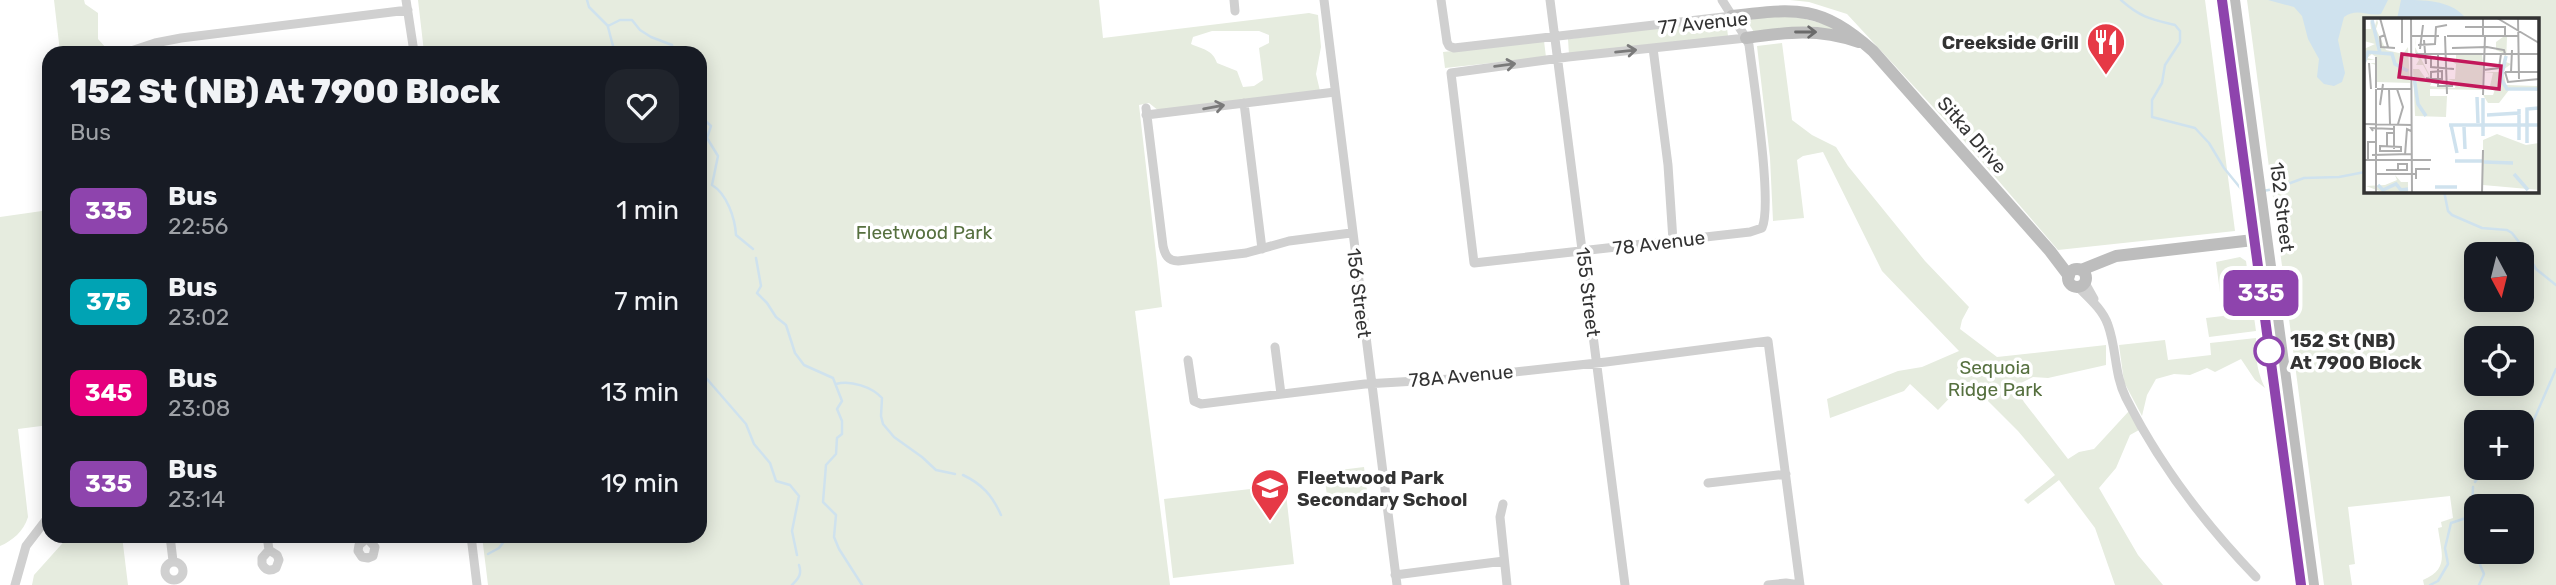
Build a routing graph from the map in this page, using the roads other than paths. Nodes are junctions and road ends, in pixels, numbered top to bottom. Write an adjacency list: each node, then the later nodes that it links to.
1 (1234, 0): 9 (street)
2 (1324, 0): 18 (street, 156 Street)
3 (1441, 0): 11 (street, 77 Avenue)
4 (1550, 0): 11 (street, 155 Street)
5 (1722, 0): 10 (street)
6 (2222, 0): 20 (main road, 152 Street)
7 (2234, 0): 20 (main road, 152 Street)
8 (407, 5): 14 (street); 15 (street)
9 (1235, 11)
10 (1732, 16): 11 (street, 77 Avenue); 12 (street); 13 (main road, 77 Avenue)
11 (1555, 37): 17 (street, 155 Street)
12 (1746, 38): 13 (main road, 77 Avenue, one-way to 13); 16 (street, 77 Avenue); 23 (street, 78 Avenue)
13 (1866, 45): 27 (main road, Sitka Drive)
14 (146, 46)
15 (413, 46)
16 (1653, 48): 17 (street, 77 Avenue, one-way to 16); 23 (street)
17 (1558, 59): 25 (street, 155 Street); 26 (street, 77 Avenue, one-way to 17)
18 (1335, 92): 19 (street); 21 (street, 156 Street)
19 (1244, 103): 24 (street); 24 (street, one-way to 19)
20 (2253, 179): 22 (main road, 152 Street)
21 (1351, 233): 24 (street); 31 (street, 156 Street)
22 (2260, 239): 27 (main road); 51 (main road, 152 Street); 52 (main road, 152 Street)
23 (1673, 241): 25 (street, 78 Avenue)
24 (1262, 249)
25 (1583, 251): 26 (street, 78 Avenue); 30 (street, 155 Street)
26 (1474, 263)
27 (2079, 277): 43 (street)
28 (1275, 347): 32 (street)
29 (1188, 360): 32 (street, 78A Avenue)
30 (1597, 363): 31 (street, 78A Avenue); 33 (street, 78A Avenue); 48 (street, 155 Street)
31 (1371, 384): 32 (street, 78A Avenue); 44 (street, 156 Street)
32 (1282, 394)
33 (1786, 474): 34 (street); 50 (street)
34 (1708, 484)
35 (1503, 503): 42 (street)
36 (42, 525): 45 (street)
37 (171, 543): 41 (street)
38 (268, 543): 40 (street)
39 (472, 543): 46 (street)
40 (269, 550)
41 (173, 561)
42 (1504, 561): 44 (street); 47 (street)
43 (2256, 577)
44 (1396, 580)
45 (15, 585)
46 (477, 585)
47 (1507, 585)
48 (1625, 585)
49 (1768, 585): 50 (street)
50 (1800, 585)
51 (2301, 585)
52 (2314, 585)

